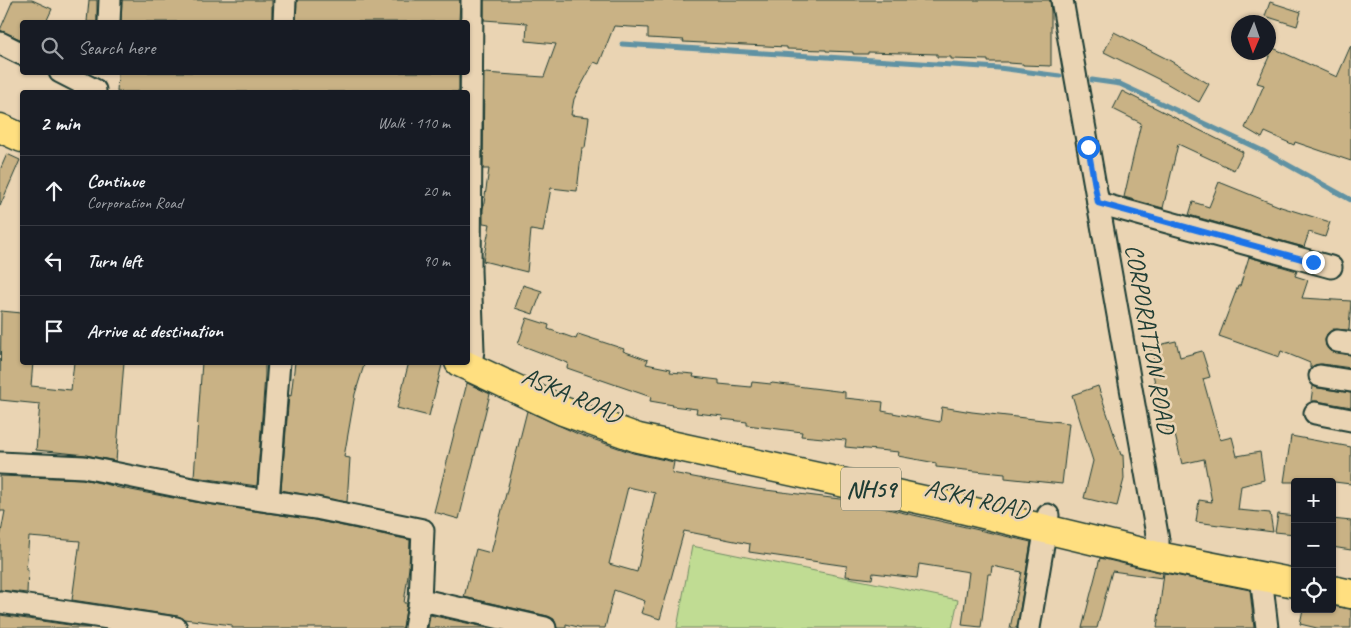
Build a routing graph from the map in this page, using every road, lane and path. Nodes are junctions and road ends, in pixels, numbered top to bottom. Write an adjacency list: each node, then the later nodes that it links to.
1 (110, 0): 5 (street)
2 (285, 0): 6 (street)
3 (472, 0): 7 (street)
4 (1062, 0): 18 (street, CORPORATION ROAD)
5 (109, 20)
6 (284, 20)
7 (470, 35)
8 (0, 43): 9 (street)
9 (20, 53)
10 (68, 75): 12 (street)
11 (469, 75): 13 (street)
12 (96, 85)
13 (469, 90)
14 (0, 128): 15 (highway)
15 (20, 137)
16 (0, 146): 17 (highway)
17 (20, 155)
18 (1098, 203): 19 (street); 29 (street, CORPORATION ROAD)
19 (1331, 266)
20 (470, 358): 28 (highway, ASKA ROAD / NH59)
21 (279, 365): 27 (street)
22 (1320, 376): 23 (street)
23 (1351, 381)
24 (1315, 413): 25 (street)
25 (1351, 420)
26 (0, 464): 27 (street)
27 (268, 501): 37 (street)
28 (1047, 523): 29 (highway, ASKA ROAD / NH59); 42 (street)
29 (1158, 548): 30 (highway, ASKA ROAD / NH59); 33 (highway, NH59)
30 (1291, 565)
31 (1336, 573): 32 (highway)
32 (1351, 575)
33 (1260, 576): 34 (highway, NH59); 43 (street)
34 (1291, 582)
35 (1336, 591): 36 (highway)
36 (1351, 594)
37 (420, 601): 40 (street); 41 (street)
38 (0, 602): 39 (street)
39 (176, 628)
40 (415, 628)
41 (545, 628)
42 (1029, 628)
43 (1267, 628)

